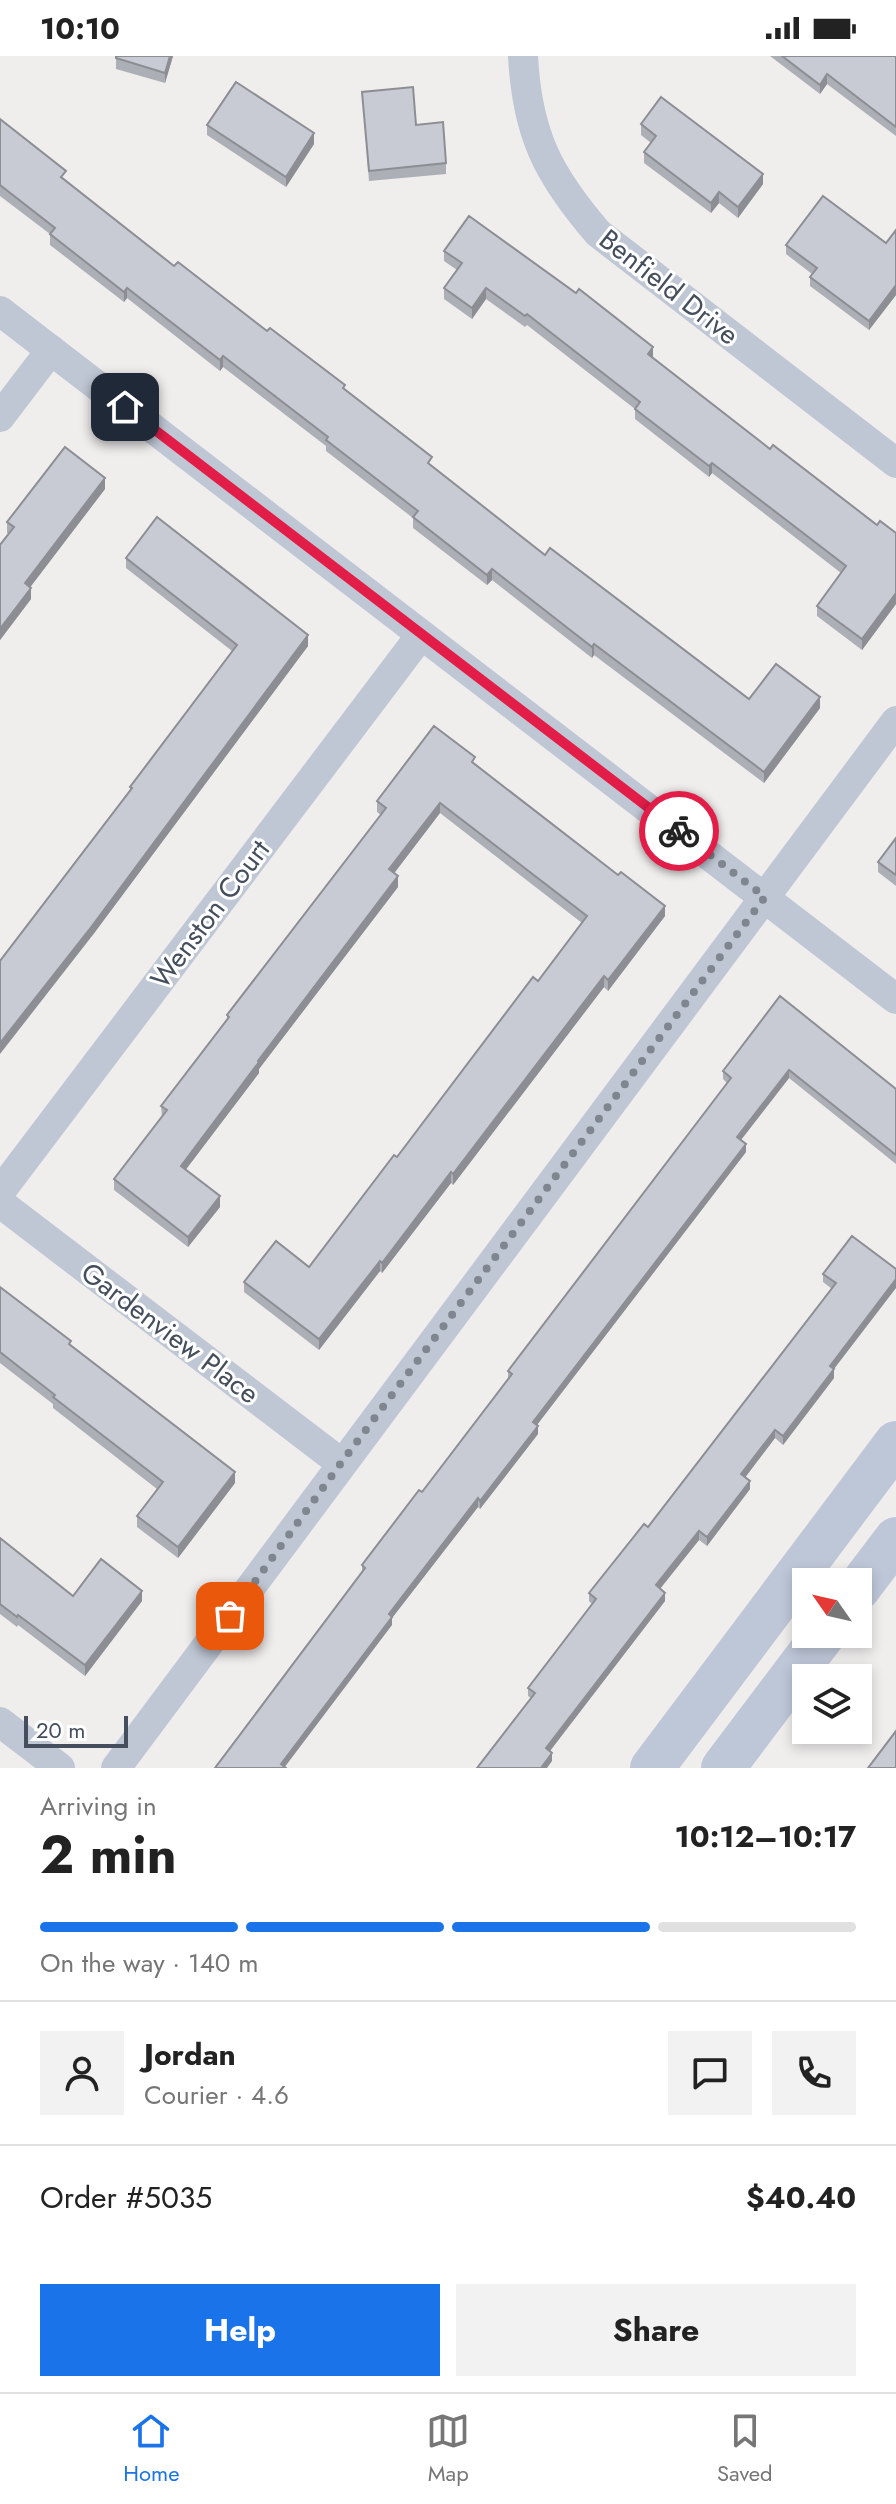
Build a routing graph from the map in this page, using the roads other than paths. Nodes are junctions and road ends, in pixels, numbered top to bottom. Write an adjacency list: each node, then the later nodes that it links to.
1 (523, 56): 5 (street, Benfield Drive)
2 (0, 311): 3 (street)
3 (51, 350): 4 (street); 6 (street)
4 (0, 417)
5 (896, 463)
6 (421, 635): 8 (street); 10 (street, Wenston Court)
7 (896, 721): 8 (street)
8 (765, 897): 9 (street); 13 (street)
9 (896, 999)
10 (0, 1192)
11 (0, 1203): 13 (street, Gardenview Place)
12 (896, 1443): 20 (main road)
13 (341, 1463): 19 (street)
14 (896, 1539): 15 (main road)
15 (872, 1571)
16 (813, 1648): 21 (main road)
17 (0, 1722): 18 (street)
18 (60, 1768)
19 (116, 1768)
20 (652, 1768)
21 (723, 1768)

